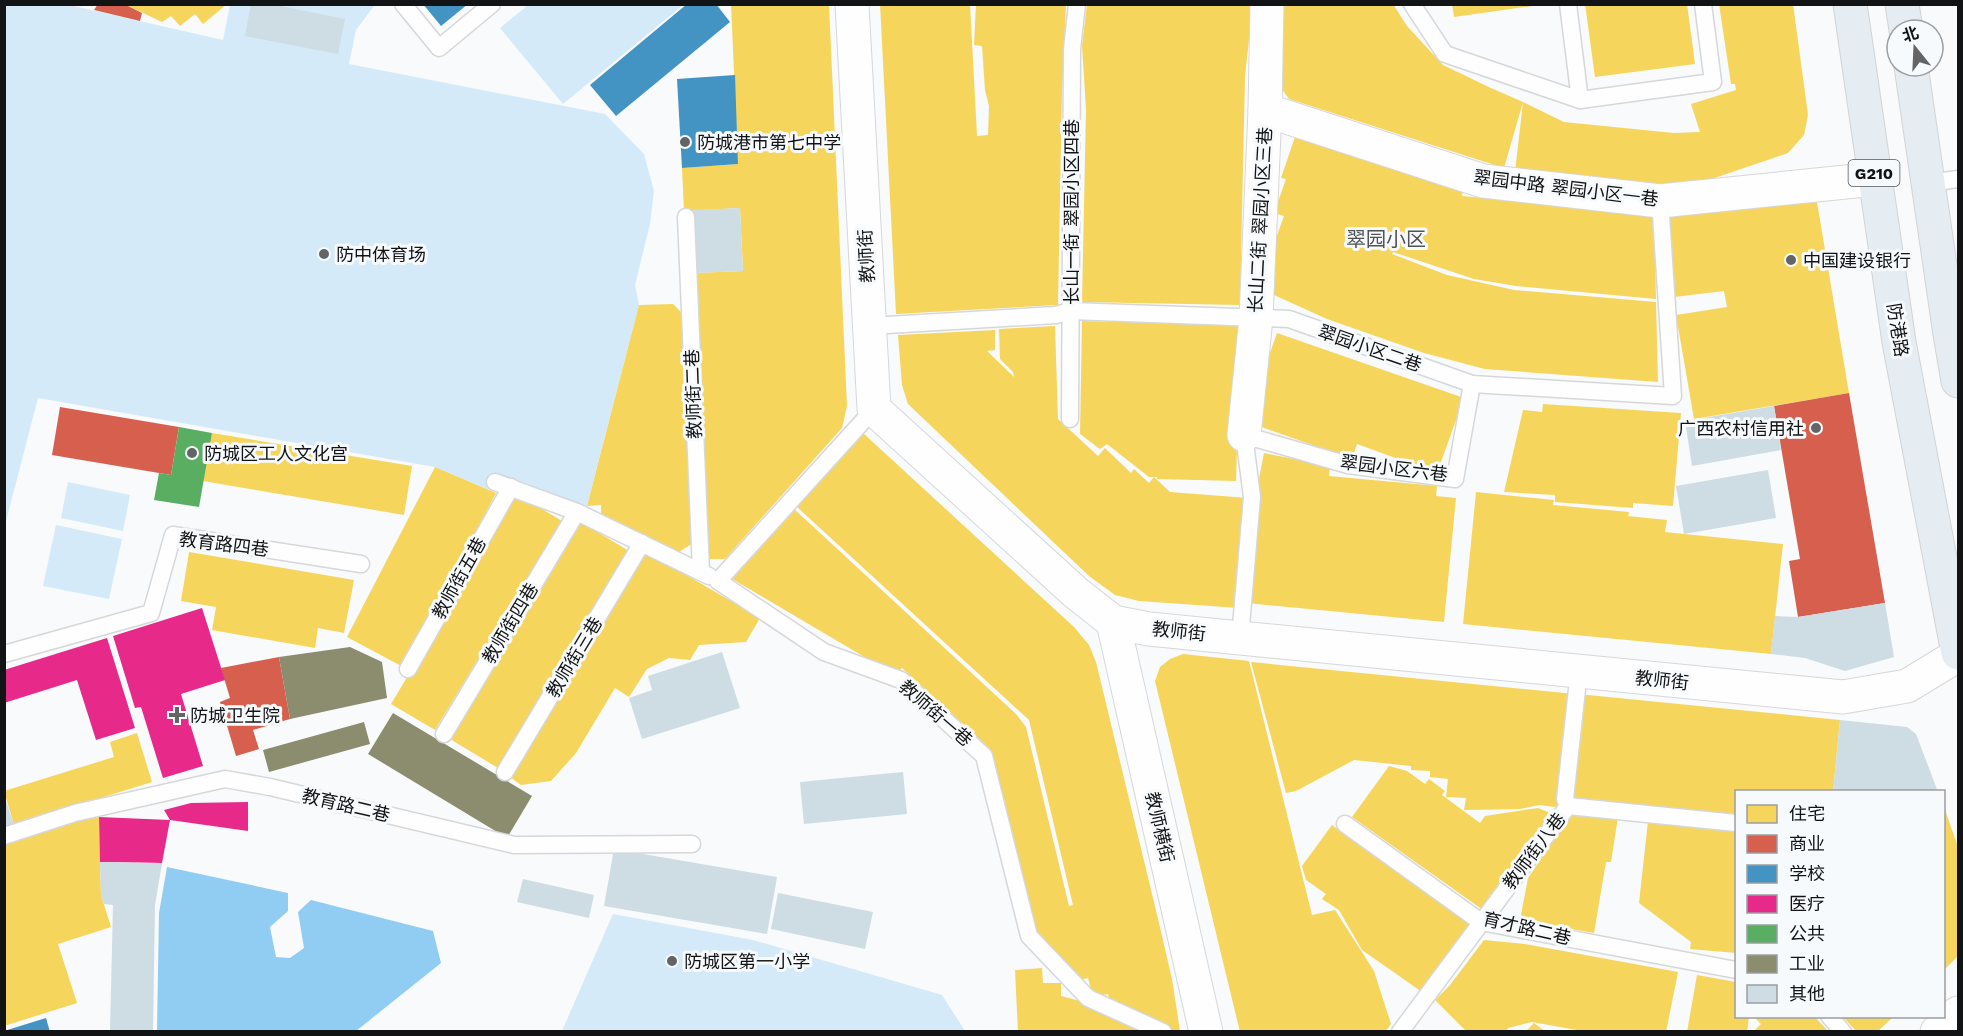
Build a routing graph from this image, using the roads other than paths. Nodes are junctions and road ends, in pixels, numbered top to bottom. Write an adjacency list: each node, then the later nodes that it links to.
1 (403, 4): 2 (lane)
2 (492, 4)
3 (852, 4): 19 (street, 教师街)
4 (1077, 4): 17 (lane, 长山一街 翠园小区四巷)
5 (1267, 4): 12 (street, 长山二街 翠园小区三巷)
6 (1412, 4): 11 (lane)
7 (1568, 4): 11 (lane)
8 (1703, 4): 11 (lane)
9 (1851, 4): 13 (highway, 防港路 / G210)
10 (1914, 78): 14 (highway, G210)
11 (1580, 100)
12 (1265, 110): 15 (street, 翠园中路 翠园小区一巷); 18 (street, 长山二街 翠园小区三巷)
13 (1875, 179): 15 (street, 翠园中路 翠园小区一巷); 34 (highway, 防港路 / G210)
14 (1943, 181): 20 (highway, G210)
15 (1660, 201): 21 (lane, 翠园小区二巷)
16 (686, 217): 29 (lane, 教师街二巷)
17 (1071, 311): 18 (lane, 翠园小区二巷); 19 (lane, 翠园小区二巷); 23 (lane, 长山一街 翠园小区四巷)
18 (1256, 318): 21 (lane, 翠园小区二巷); 24 (street, 长山二街 翠园小区三巷)
19 (870, 326): 22 (street, 教师街)
20 (1959, 381)
21 (1472, 384): 24 (lane, 翠园小区六巷)
22 (874, 409): 30 (lane); 31 (street, 教师街)
23 (1070, 419)
24 (1244, 435): 32 (lane)
25 (503, 485): 26 (lane, 教师街一巷); 35 (lane, 教师街五巷)
26 (577, 512): 27 (lane, 教师街一巷); 37 (lane, 教师街四巷)
27 (642, 543): 29 (lane, 教师街一巷); 38 (lane, 教师街三巷)
28 (361, 564): 33 (lane, 教育路四巷)
29 (701, 571): 30 (lane, 教师街一巷)
30 (718, 581): 48 (lane, 教师街一巷)
31 (1113, 622): 32 (street, 教师街); 49 (street, 教师横街)
32 (1240, 638): 36 (street, 教师街)
33 (4, 654)
34 (1959, 654): 36 (street, 教师街)
35 (408, 669)
36 (1579, 671): 39 (lane)
37 (444, 734)
38 (505, 772)
39 (1568, 806): 40 (lane, 教师街八巷); 44 (lane, 教师街八巷)
40 (1735, 823)
41 (1345, 824): 44 (lane, 育才路二巷)
42 (4, 836): 43 (lane, 教育路二巷)
43 (692, 844)
44 (1481, 922): 45 (lane, 育才路二巷); 50 (lane, 教师街八巷)
45 (1735, 970)
46 (1959, 1013): 52 (street)
47 (1830, 1018): 51 (lane)
48 (1163, 1032)
49 (1206, 1032)
50 (1400, 1032)
51 (1843, 1032)
52 (1937, 1032)

